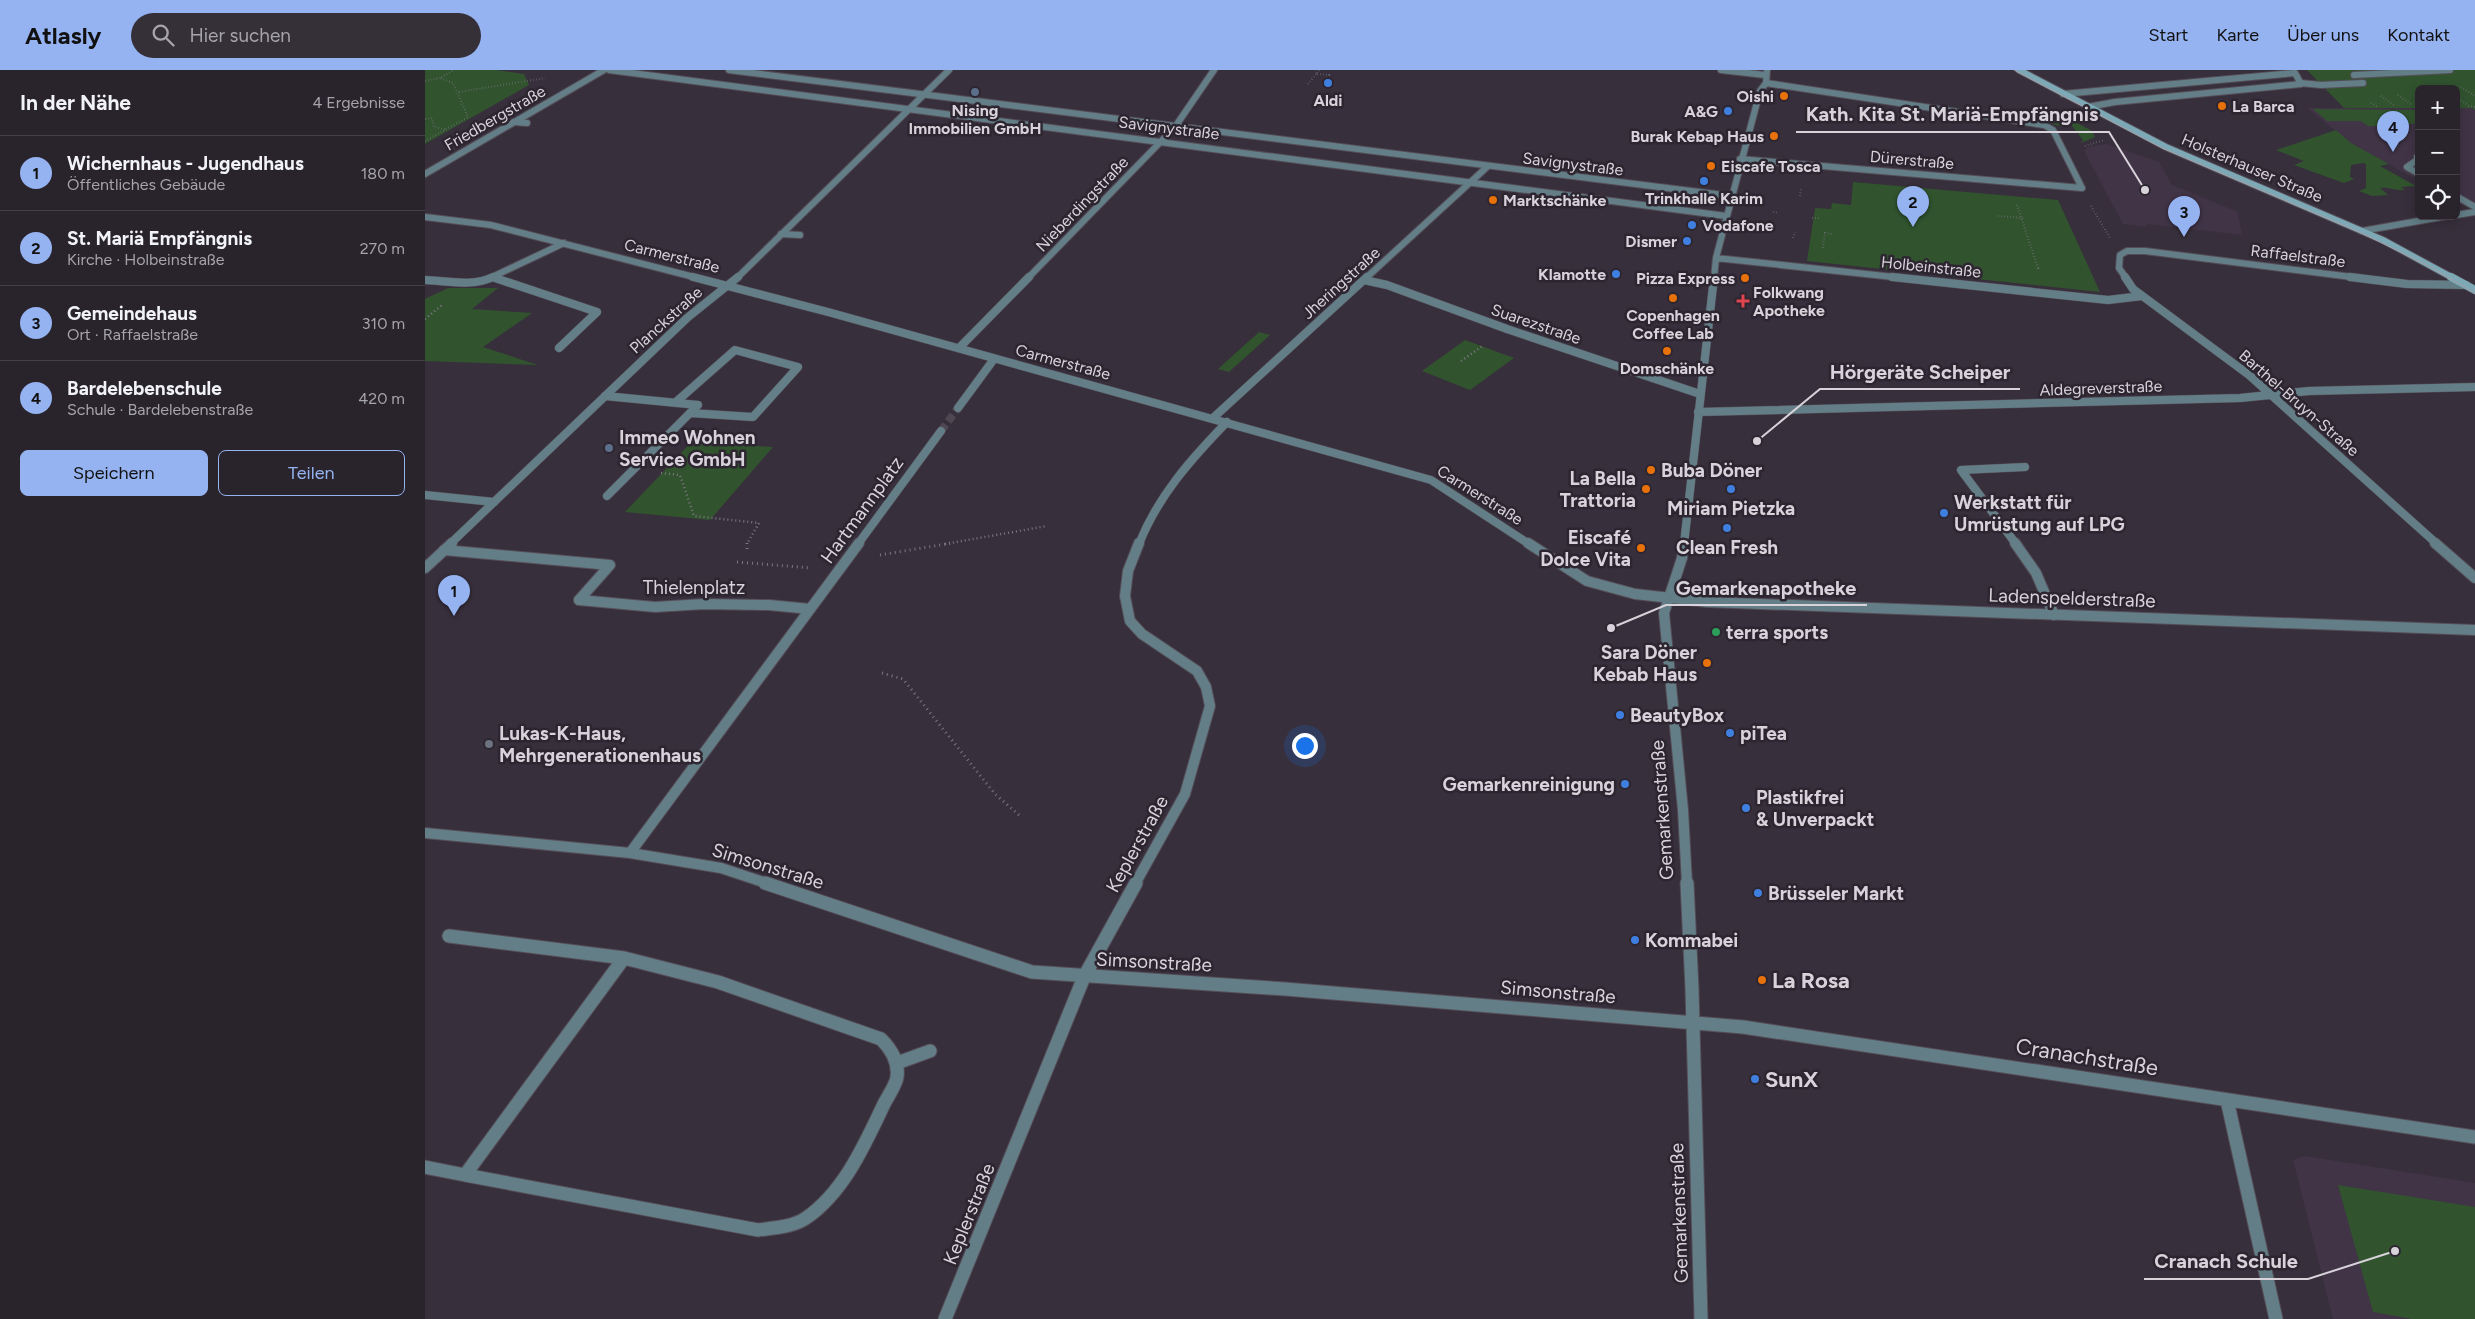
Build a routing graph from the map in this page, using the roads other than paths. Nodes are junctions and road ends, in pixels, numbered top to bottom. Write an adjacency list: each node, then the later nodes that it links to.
1 (604, 70): 19 (street, Friedbergstraße)
2 (609, 70): 18 (street, Savignystraße)
3 (729, 70): 15 (street, Savignystraße)
4 (949, 70): 15 (street, Planckstraße)
5 (1214, 70): 21 (street, Nieberdingstraße)
6 (1721, 70): 10 (street)
7 (2019, 70): 16 (main road, Holsterhauser Straße)
8 (2450, 70): 11 (street)
9 (2293, 72): 12 (street); 16 (street)
10 (1766, 73): 13 (street, Gemarkenstraße)
11 (2354, 75)
12 (2300, 82): 14 (street); 17 (street)
13 (1765, 83): 23 (street, Gemarkenstraße); 23 (street, Dürerstraße)
14 (2363, 83)
15 (923, 94): 18 (street, Planckstraße); 21 (street, Savignystraße)
16 (2063, 94): 17 (main road, Holsterhauser Straße)
17 (2088, 107): 37 (main road, Holsterhauser Straße)
18 (908, 108): 22 (street, Savignystraße); 38 (street, Planckstraße)
19 (514, 122): 20 (street); 27 (street, Friedbergstraße)
20 (527, 123)
21 (1175, 127): 22 (street, Nieberdingstraße); 25 (street, Savignystraße)
22 (1163, 141): 28 (street, Savignystraße); 51 (street, Nieberdingstraße)
23 (1741, 159): 29 (street, Gemarkenstraße)
24 (2415, 161): 26 (street)
25 (1487, 168): 28 (street, Jheringstraße); 29 (street, Savignystraße)
26 (2415, 172)
27 (425, 174)
28 (1473, 183): 34 (street, Savignystraße); 45 (street, Jheringstraße)
29 (1731, 196): 34 (street, Gemarkenstraße)
30 (2460, 198): 31 (street)
31 (2475, 207)
32 (2475, 212): 33 (street)
33 (2460, 214)
34 (1726, 216): 42 (street, Gemarkenstraße)
35 (425, 217): 40 (street, Carmerstraße)
36 (2424, 220): 37 (street)
37 (2362, 231): 46 (main road, Holsterhauser Straße)
38 (781, 234): 39 (street); 47 (street, Planckstraße)
39 (800, 235)
40 (564, 242): 43 (street); 47 (street, Carmerstraße)
41 (2127, 251): 46 (street, Raffaelstraße); 49 (street, Barthel-Bruyn-Straße)
42 (1716, 258): 49 (street, Holbeinstraße); 54 (street, Gemarkenstraße)
43 (495, 278): 44 (street); 50 (street)
44 (425, 280)
45 (1364, 280): 54 (street, Suarezstraße); 61 (street, Jheringstraße)
46 (2466, 285): 48 (main road, Holsterhauser Straße)
47 (729, 286): 51 (street, Carmerstraße); 56 (street, Planckstraße)
48 (2475, 290)
49 (2142, 296): 55 (street, Barthel-Bruyn-Straße)
50 (559, 348)
51 (959, 348): 52 (street, Carmerstraße)
52 (995, 359): 58 (street); 61 (street, Carmerstraße)
53 (2475, 387): 55 (street, Aldegreverstraße)
54 (1700, 394): 59 (street, Gemarkenstraße)
55 (2270, 394): 59 (street, Aldegreverstraße); 70 (street, Barthel-Bruyn-Straße)
56 (605, 396): 57 (street); 67 (street, Planckstraße)
57 (677, 402): 60 (street); 60 (street)
58 (958, 408)
59 (1698, 412): 71 (street, Gemarkenstraße)
60 (690, 413): 66 (street)
61 (1213, 418): 62 (street, Carmerstraße)
62 (1227, 422): 71 (street, Carmerstraße); 79 (street, Keplerstraße)
63 (941, 431): 72 (street, Hartmannplatz)
64 (2025, 467): 73 (street)
65 (425, 495): 67 (street)
66 (607, 496)
67 (494, 502): 68 (street, Planckstraße)
68 (444, 550): 69 (street, Planckstraße); 72 (street, Thielenplatz)
69 (425, 568)
70 (2475, 578)
71 (1668, 599): 73 (street, Ladenspelderstraße); 80 (street, Gemarkenstraße)
72 (810, 609): 76 (street)
73 (2054, 616): 74 (street, Ladenspelderstraße)
74 (2475, 630)
75 (425, 833): 76 (street, Simsonstraße)
76 (630, 853): 79 (street, Simsonstraße)
77 (449, 936): 78 (street)
78 (624, 958): 82 (street); 86 (street)
79 (1084, 977): 80 (street, Simsonstraße); 87 (street, Keplerstraße)
80 (1692, 1022): 83 (street, Cranachstraße); 88 (street, Gemarkenstraße)
81 (930, 1051): 82 (street)
82 (897, 1063): 86 (street)
83 (2227, 1100): 84 (street, Cranachstraße); 89 (street)
84 (2475, 1138)
85 (425, 1167): 86 (street)
86 (465, 1175)
87 (945, 1319)
88 (1701, 1319)
89 (2276, 1319)

